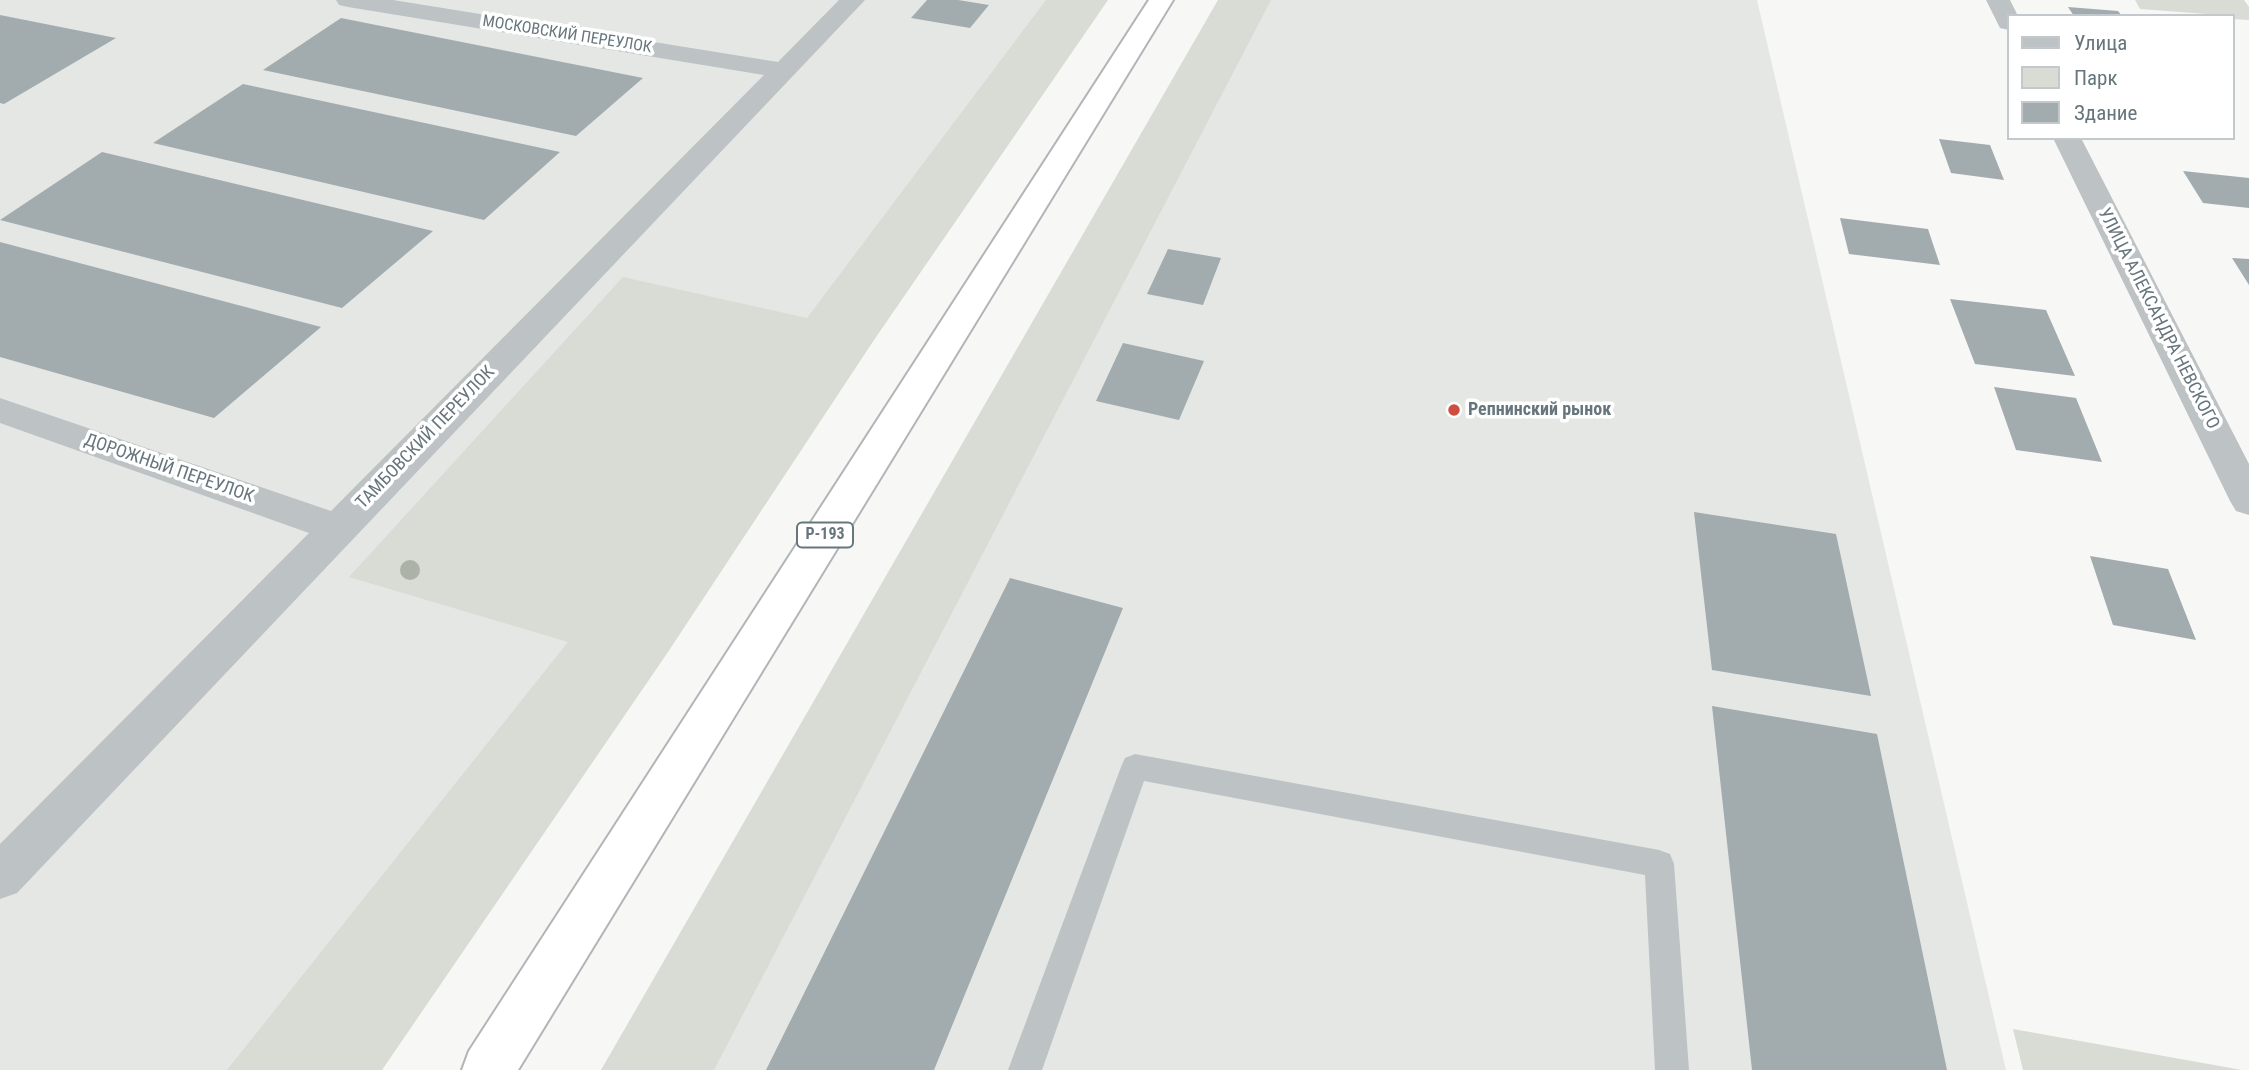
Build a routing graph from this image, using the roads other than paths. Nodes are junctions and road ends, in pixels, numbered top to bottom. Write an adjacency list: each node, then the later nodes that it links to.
1 (348, 0): 6 (street, МОСКОВСКИЙ ПЕРЕУЛОК)
2 (853, 0): 6 (street, ТАМБОВСКИЙ ПЕРЕУЛОК)
3 (1161, 0): 12 (highway, Р-193)
4 (1998, 0): 5 (street)
5 (2008, 21)
6 (785, 71): 10 (street, ТАМБОВСКИЙ ПЕРЕУЛОК)
7 (2068, 140): 9 (street, УЛИЦА АЛЕКСАНДРА НЕВСКОГО)
8 (0, 410): 10 (street, ДОРОЖНЫЙ ПЕРЕУЛОК)
9 (2249, 501)
10 (338, 528): 11 (street, ТАМБОВСКИЙ ПЕРЕУЛОК)
11 (0, 877)
12 (488, 1070)
13 (1025, 1070): 14 (lane)
14 (1672, 1070)

